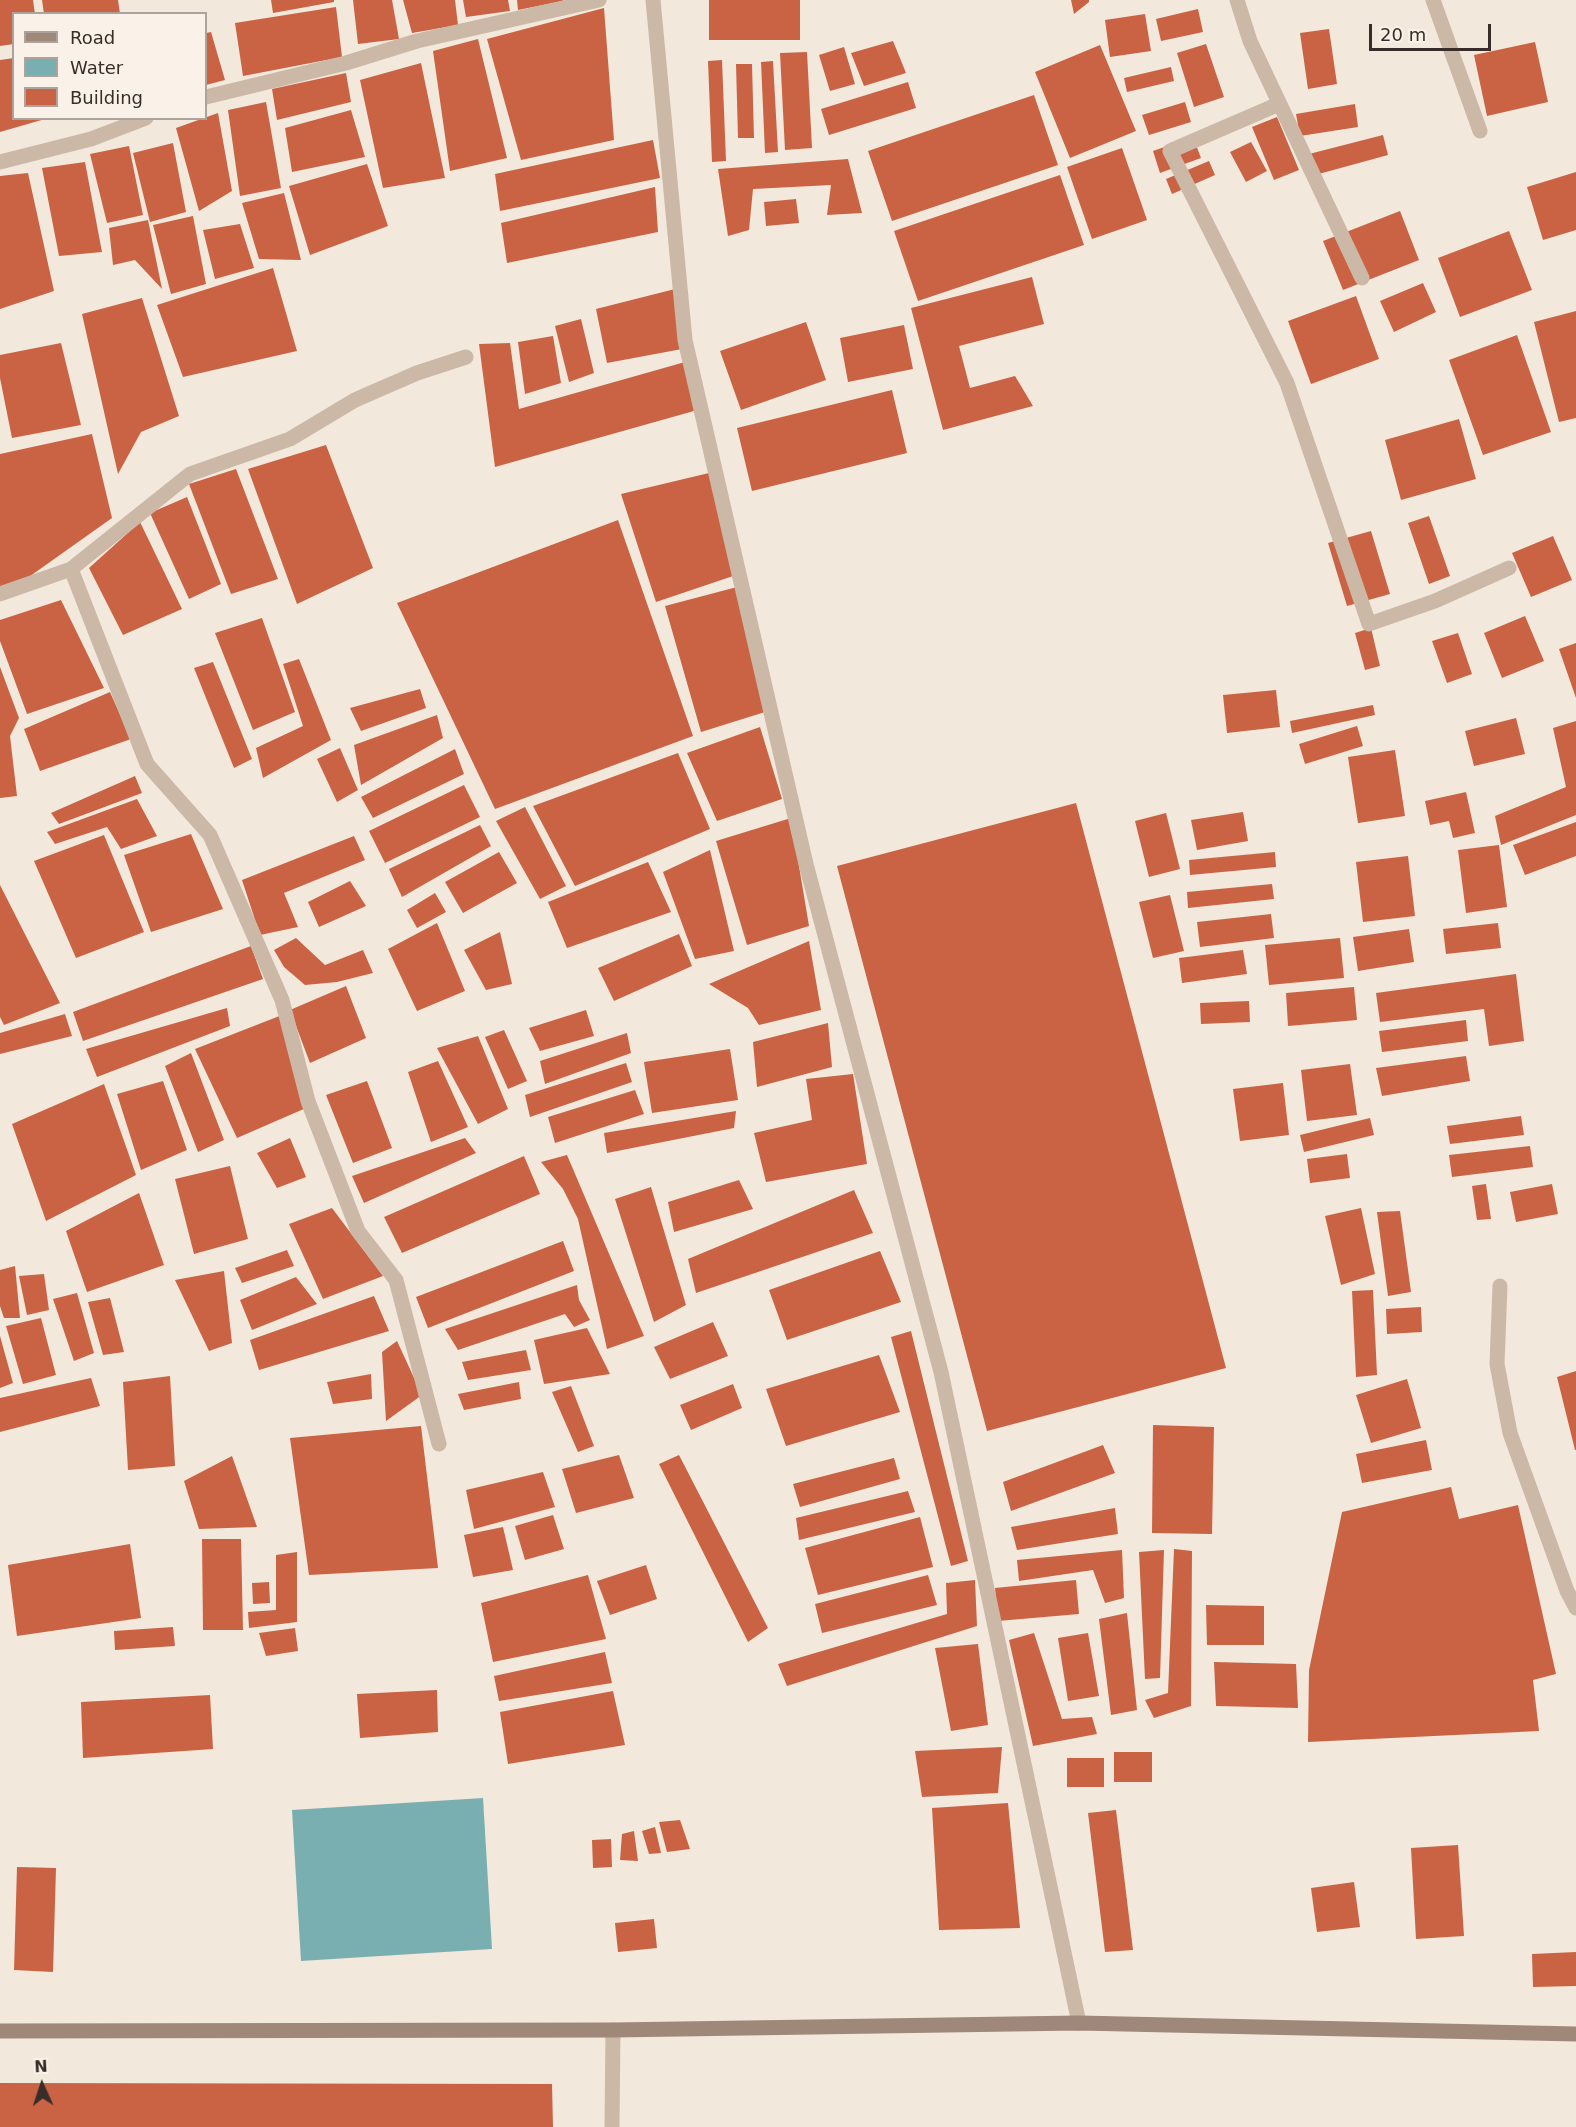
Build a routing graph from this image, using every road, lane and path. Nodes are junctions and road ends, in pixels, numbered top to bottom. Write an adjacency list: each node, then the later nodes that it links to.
1 (599, 0): 5 (street)
2 (653, 0): 18 (street)
3 (1237, 0): 6 (street)
4 (1433, 0): 8 (street)
5 (207, 97)
6 (1279, 104): 10 (street); 12 (street)
7 (141, 120): 9 (street)
8 (1480, 131)
9 (0, 162)
10 (1362, 278)
11 (466, 357): 13 (street)
12 (1509, 568)
13 (71, 569): 14 (street); 16 (street)
14 (0, 594)
15 (1500, 1286): 17 (street)
16 (439, 1444)
17 (1576, 1608)
18 (1079, 2023): 19 (street); 21 (street)
19 (613, 2030): 20 (street); 22 (street)
20 (0, 2031)
21 (1576, 2034)
22 (612, 2127)

